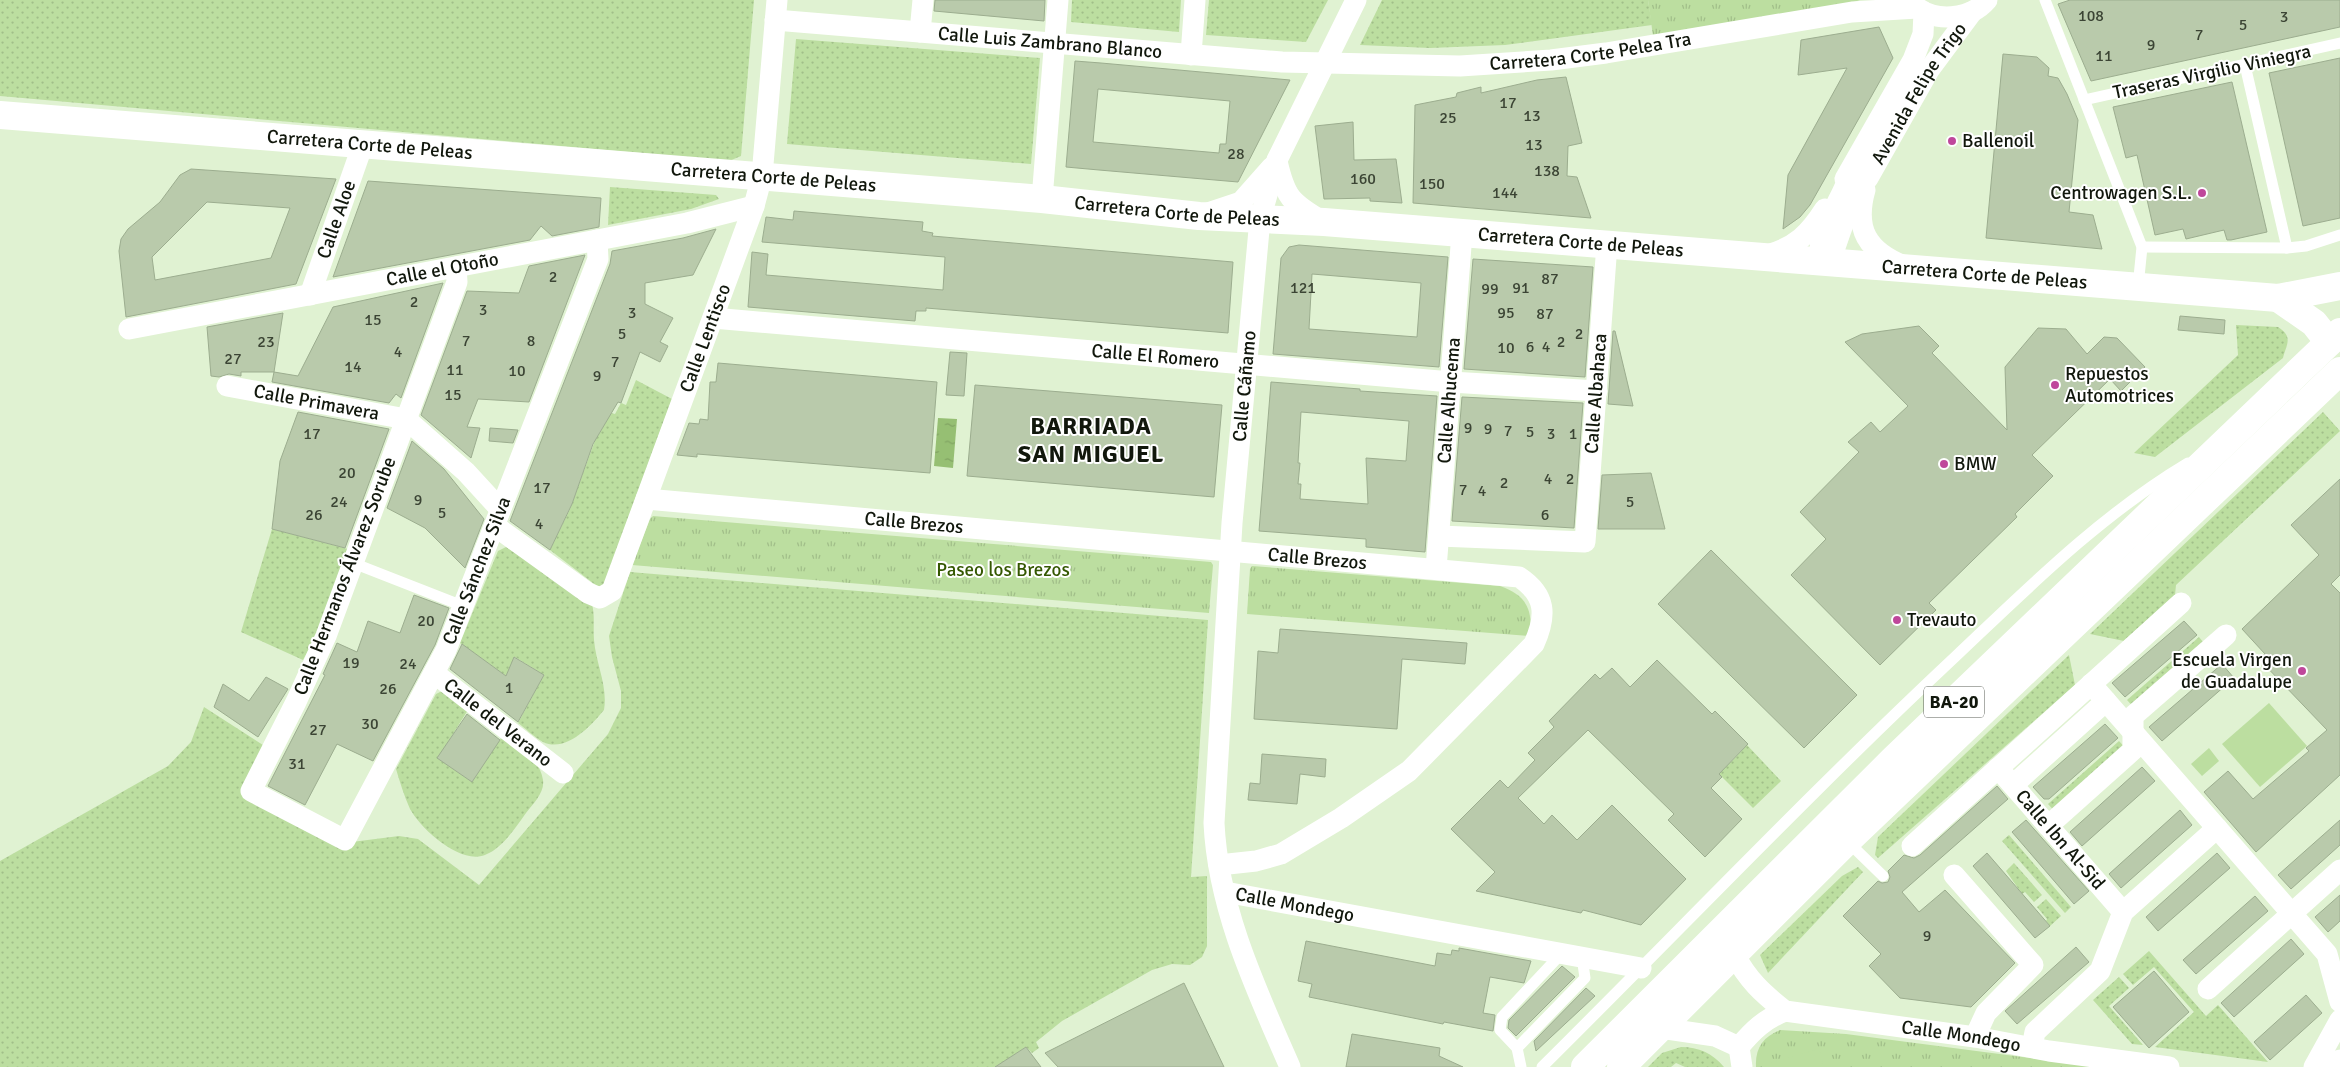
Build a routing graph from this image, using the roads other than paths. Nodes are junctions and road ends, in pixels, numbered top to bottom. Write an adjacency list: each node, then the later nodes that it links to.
1 (923, 0): 11 (street)
2 (1058, 0): 12 (street)
3 (1195, 0): 14 (street)
4 (1356, 0): 15 (street)
5 (1874, 0): 10 (street, Carretera Corte Pelea Tra)
6 (2045, 0): 17 (lane)
7 (1980, 6): 8 (street, Carretera Corte Pelea Tra); 21 (street, Avenida Felipe Trigo)
8 (1916, 7): 10 (street, Carretera Corte Pelea Tra); 21 (street, Avenida Felipe Trigo)
9 (776, 10): 11 (street, Calle Luis Zambrano Blanco); 22 (street, Calle Lentisco)
10 (1852, 12): 15 (street, Carretera Corte Pelea Tra)
11 (920, 32): 12 (street, Calle Luis Zambrano Blanco)
12 (1055, 43): 14 (street, Calle Luis Zambrano Blanco); 24 (street)
13 (2340, 43): 16 (lane, Traseras Virgilio Viniegra)
14 (1191, 55): 15 (street, Calle Luis Zambrano Blanco)
15 (1324, 64): 20 (street)
16 (2245, 64): 17 (lane, Traseras Virgilio Viniegra); 34 (lane)
17 (2084, 100): 33 (lane)
18 (0, 115): 19 (main road, Carretera Corte de Peleas)
19 (362, 144): 22 (main road, Carretera Corte de Peleas); 41 (street, Calle Aloe)
20 (1277, 160): 23 (street); 27 (street); 28 (street)
21 (1860, 173): 35 (street, Avenida Felipe Trigo); 36 (street, Avenida Felipe Trigo); 38 (street, Avenida Felipe Trigo)
22 (762, 176): 24 (main road, Carretera Corte de Peleas); 25 (street, Calle Lentisco)
23 (1260, 183): 26 (street); 27 (street)
24 (1042, 199): 26 (main road, Carretera Corte de Peleas)
25 (754, 206): 31 (street, Calle el Otoño); 43 (street, Calle Lentisco)
26 (1199, 216): 27 (main road, Carretera Corte de Peleas)
27 (1255, 219): 28 (main road, Carretera Corte de Peleas); 46 (street, Calle Cáñamo)
28 (1324, 222): 29 (main road, Carretera Corte de Peleas)
29 (1462, 233): 32 (main road, Carretera Corte de Peleas); 48 (street, Calle Alhucema)
30 (2340, 235): 34 (lane)
31 (597, 240): 37 (street, Calle el Otoño); 54 (street, Calle Sánchez Silva)
32 (1607, 244): 35 (main road, Carretera Corte de Peleas); 50 (street, Calle Albahaca)
33 (2142, 246): 34 (lane); 40 (lane)
34 (2287, 248)
35 (1762, 257): 36 (main road, Carretera Corte de Peleas)
36 (1824, 262): 38 (main road, Carretera Corte de Peleas)
37 (456, 267): 41 (street, Calle el Otoño); 51 (street, Calle Hermanos Álvarez Sorube)
38 (1908, 268): 40 (main road, Carretera Corte de Peleas)
39 (2338, 286): 42 (main road, Carretera Corte de Peleas); 45 (main road, Carretera Corte de Peleas)
40 (2138, 287): 42 (main road, Carretera Corte de Peleas)
41 (310, 295): 44 (street, Calle el Otoño)
42 (2278, 298): 45 (main road)
43 (713, 318): 46 (street, Calle El Romero); 53 (street, Calle Lentisco)
44 (129, 329)
45 (2323, 335): 52 (main road, BA-20)
46 (1247, 364): 48 (street, Calle El Romero); 56 (street, Calle Cáñamo)
47 (2340, 370): 72 (main road, BA-20)
48 (1451, 382): 50 (street, Calle El Romero); 55 (street, Calle Alhucema)
49 (227, 386): 51 (street, Calle Primavera)
50 (1597, 391): 55 (street, Calle Albahaca)
51 (406, 419): 54 (street); 57 (street, Calle Hermanos Álvarez Sorube)
52 (2232, 436): 85 (lane); 102 (main road, BA-20)
53 (646, 499): 54 (street, Calle Lentisco); 56 (street, Calle Brezos)
54 (498, 517): 60 (street, Calle Sánchez Silva)
55 (1439, 536): 58 (street, Calle Alhucema)
56 (1230, 552): 58 (street, Calle Brezos); 74 (street, Calle Mondego)
57 (353, 562): 60 (lane); 69 (street, Calle Hermanos Álvarez Sorube)
58 (1436, 569): 74 (street, Calle Brezos)
59 (2181, 603): 63 (street)
60 (463, 606): 62 (street, Calle Sánchez Silva)
61 (2226, 635): 65 (street)
62 (434, 673): 67 (street, Calle del Verano); 69 (street, Calle Sánchez Silva)
63 (2091, 684): 64 (street); 66 (street)
64 (2106, 701): 65 (street); 68 (street)
65 (2133, 733): 70 (street); 71 (street)
66 (1998, 768): 68 (street, Calle Ibn Al-Sid); 73 (street)
67 (563, 773)
68 (2013, 785): 70 (street, Calle Ibn Al-Sid)
69 (298, 816)
70 (2048, 826): 79 (street, Calle Ibn Al-Sid)
71 (2217, 828): 79 (street); 80 (street)
72 (1847, 841): 77 (lane); 83 (main road, BA-20)
73 (1912, 846)
74 (1219, 865): 78 (street, Calle Mondego)
75 (2340, 870): 80 (street)
76 (1954, 875): 93 (street)
77 (1883, 876)
78 (1225, 892): 82 (street, Calle Mondego); 99 (street)
79 (2123, 912): 94 (street)
80 (2292, 914): 81 (street); 86 (street)
81 (2334, 948): 88 (street)
82 (1562, 953): 84 (street, Calle Mondego); 95 (lane)
83 (1734, 954): 87 (street); 91 (main road, BA-20)
84 (1582, 957): 85 (street, Calle Mondego); 95 (lane)
85 (1641, 968): 101 (lane)
86 (2208, 989)
87 (1760, 991): 89 (street); 92 (street)
88 (2340, 1002)
89 (1785, 1011): 92 (street); 93 (street, Calle Mondego)
90 (2340, 1020): 105 (street)
91 (1660, 1028): 96 (street); 103 (main road, BA-20)
92 (1754, 1029): 96 (street)
93 (1976, 1037): 94 (street, Calle Mondego)
94 (2032, 1047): 98 (street, Calle Mondego)
95 (1517, 1048): 100 (lane)
96 (1741, 1057)
97 (2340, 1060): 105 (street)
98 (2130, 1064): 104 (street, Calle Mondego)
99 (1290, 1067)
100 (1521, 1067)
101 (1542, 1067)
102 (1585, 1067)
103 (1620, 1067)
104 (2169, 1067)
105 (2315, 1067)

